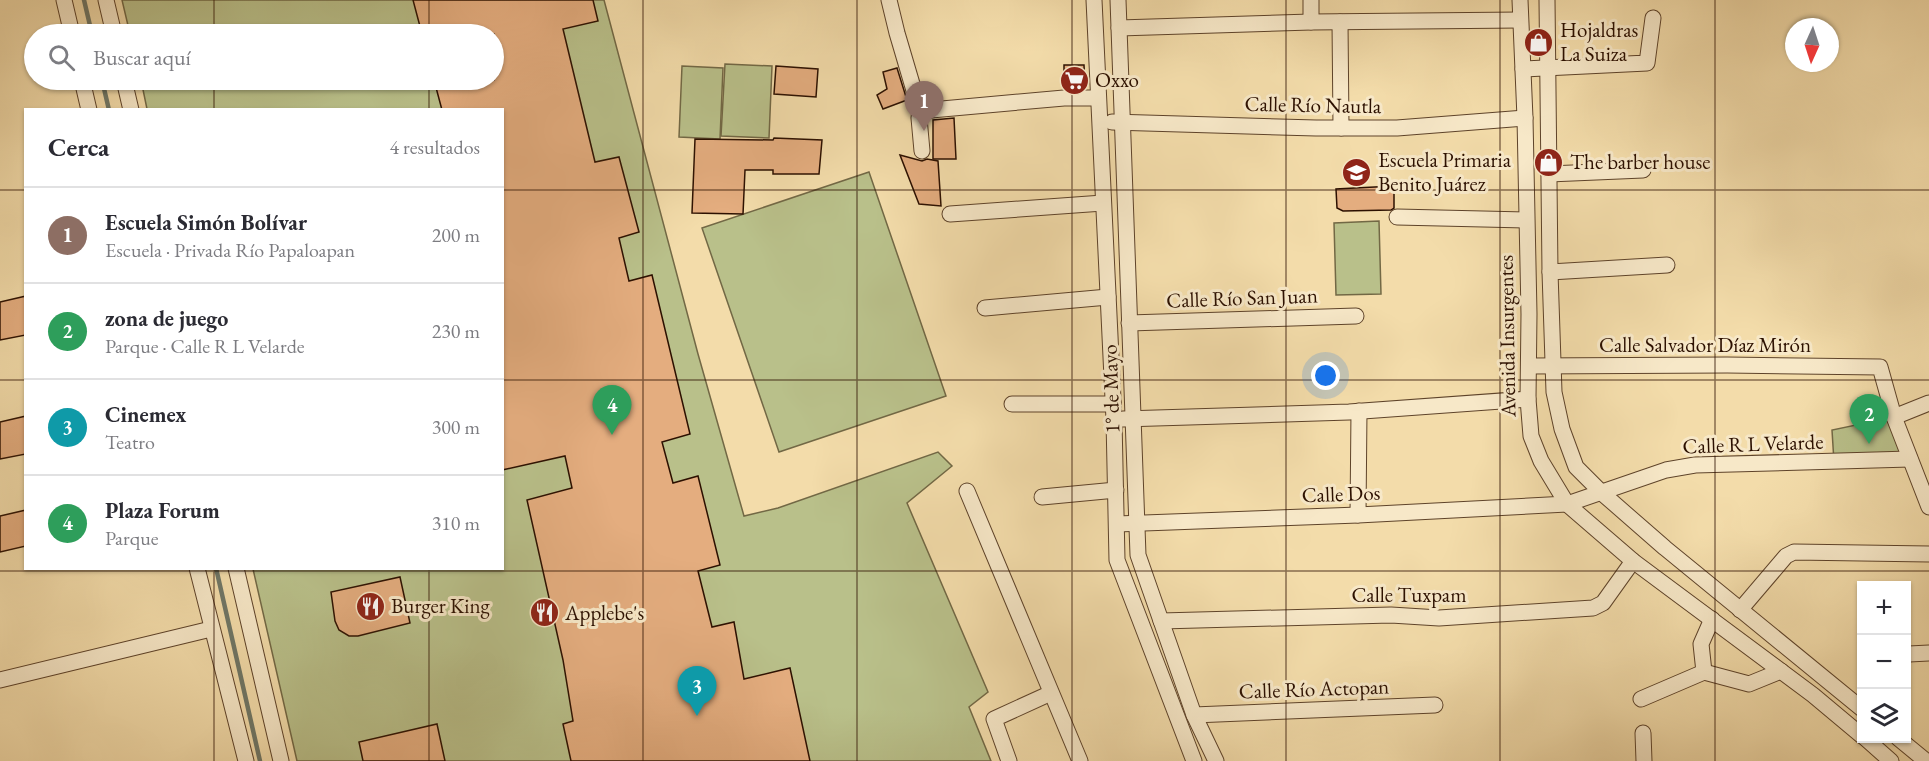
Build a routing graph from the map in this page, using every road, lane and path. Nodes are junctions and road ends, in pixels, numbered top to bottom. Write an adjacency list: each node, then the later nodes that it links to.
1 (64, 0): 13 (street)
2 (106, 0): 14 (street)
3 (890, 0): 23 (street)
4 (1094, 0): 20 (street, 1° de Mayo)
5 (1118, 0): 15 (street, 1° de Mayo)
6 (1311, 0): 11 (street)
7 (1520, 0): 10 (street, Avenida Insurgentes)
8 (1546, 0): 17 (street, Avenida Insurgentes)
9 (1653, 18): 17 (street)
10 (1520, 20): 12 (street); 16 (street, Avenida Insurgentes)
11 (1311, 22): 12 (street); 15 (street)
12 (1340, 22): 27 (street)
13 (70, 24)
14 (112, 24)
15 (1119, 28): 26 (street, 1° de Mayo)
16 (1523, 69): 17 (street); 24 (street, Avenida Insurgentes)
17 (1548, 69): 30 (street, Avenida Insurgentes)
18 (84, 90): 21 (street)
19 (126, 90): 22 (street)
20 (1098, 98): 23 (street); 25 (street, 1° de Mayo)
21 (89, 108)
22 (131, 108)
23 (920, 115): 28 (street)
24 (1525, 118): 27 (street, Calle Río Nautla); 34 (street, Avenida Insurgentes)
25 (1099, 122): 26 (street, Calle Río Nautla); 31 (street, 1° de Mayo)
26 (1122, 122): 27 (street, Calle Río Nautla); 40 (street, 1° de Mayo)
27 (1341, 128)
28 (922, 151)
29 (1643, 170): 30 (street)
30 (1549, 174): 36 (street, Avenida Insurgentes)
31 (1103, 203): 32 (street); 37 (street, 1° de Mayo)
32 (950, 214)
33 (1397, 217): 34 (street)
34 (1526, 220): 41 (street, Avenida Insurgentes)
35 (1666, 265): 36 (street)
36 (1550, 272): 42 (street, Avenida Insurgentes)
37 (1108, 297): 38 (street); 46 (street, 1° de Mayo)
38 (985, 308)
39 (1356, 316): 40 (street, Calle Río San Juan)
40 (1129, 323): 49 (street, 1° de Mayo)
41 (1529, 366): 42 (street, Calle Salvador Díaz Mirón); 43 (street, Avenida Insurgentes)
42 (1554, 366): 48 (street, Calle Salvador Díaz Mirón); 54 (street, Avenida Insurgentes)
43 (1528, 399): 47 (street); 56 (street, Avenida Insurgentes)
44 (1929, 403): 48 (street)
45 (1012, 404): 46 (street)
46 (1113, 404): 50 (street, 1° de Mayo)
47 (1359, 411): 49 (street); 58 (street)
48 (1894, 417): 51 (street)
49 (1133, 419): 50 (street); 59 (street, 1° de Mayo)
50 (1114, 420): 52 (street, 1° de Mayo)
51 (1910, 459): 54 (street, Calle R L Velarde); 57 (street)
52 (1116, 489): 55 (street); 60 (street, 1° de Mayo)
53 (967, 491): 74 (street)
54 (1602, 493): 56 (street, Calle R L Velarde); 65 (street, Avenida Insurgentes)
55 (1042, 496)
56 (1567, 504): 58 (street, Calle Dos); 62 (street, Avenida Insurgentes)
57 (1929, 507)
58 (1358, 515): 59 (street, Calle Dos)
59 (1137, 523): 60 (street, Calle Dos); 67 (street, 1° de Mayo)
60 (1117, 524): 87 (street, 1° de Mayo)
61 (1929, 554): 65 (street)
62 (1633, 561): 66 (street, Avenida Insurgentes); 67 (street, Calle Tuxpam)
63 (197, 570): 68 (street)
64 (236, 570): 84 (street)
65 (1740, 609): 76 (street, Avenida Insurgentes)
66 (1712, 619): 71 (street, Avenida Insurgentes); 72 (street)
67 (1161, 621): 78 (street, 1° de Mayo)
68 (211, 629): 73 (street); 83 (street)
69 (1929, 653): 70 (street)
70 (1911, 654)
71 (1781, 671): 72 (street); 79 (street, Avenida Insurgentes)
72 (1704, 672): 75 (street)
73 (0, 680)
74 (1051, 693): 85 (street); 86 (street)
75 (1641, 699)
76 (1857, 701)
77 (1435, 705): 78 (street, Calle Río Actopan)
78 (1194, 715): 88 (street, 1° de Mayo)
79 (1857, 732)
80 (1642, 733): 89 (street)
81 (1904, 743): 91 (street)
82 (1875, 755): 90 (street, Avenida Insurgentes)
83 (246, 761)
84 (281, 761)
85 (1009, 761)
86 (1080, 761)
87 (1194, 761)
88 (1216, 761)
89 (1644, 761)
90 (1891, 761)
91 (1926, 761)

